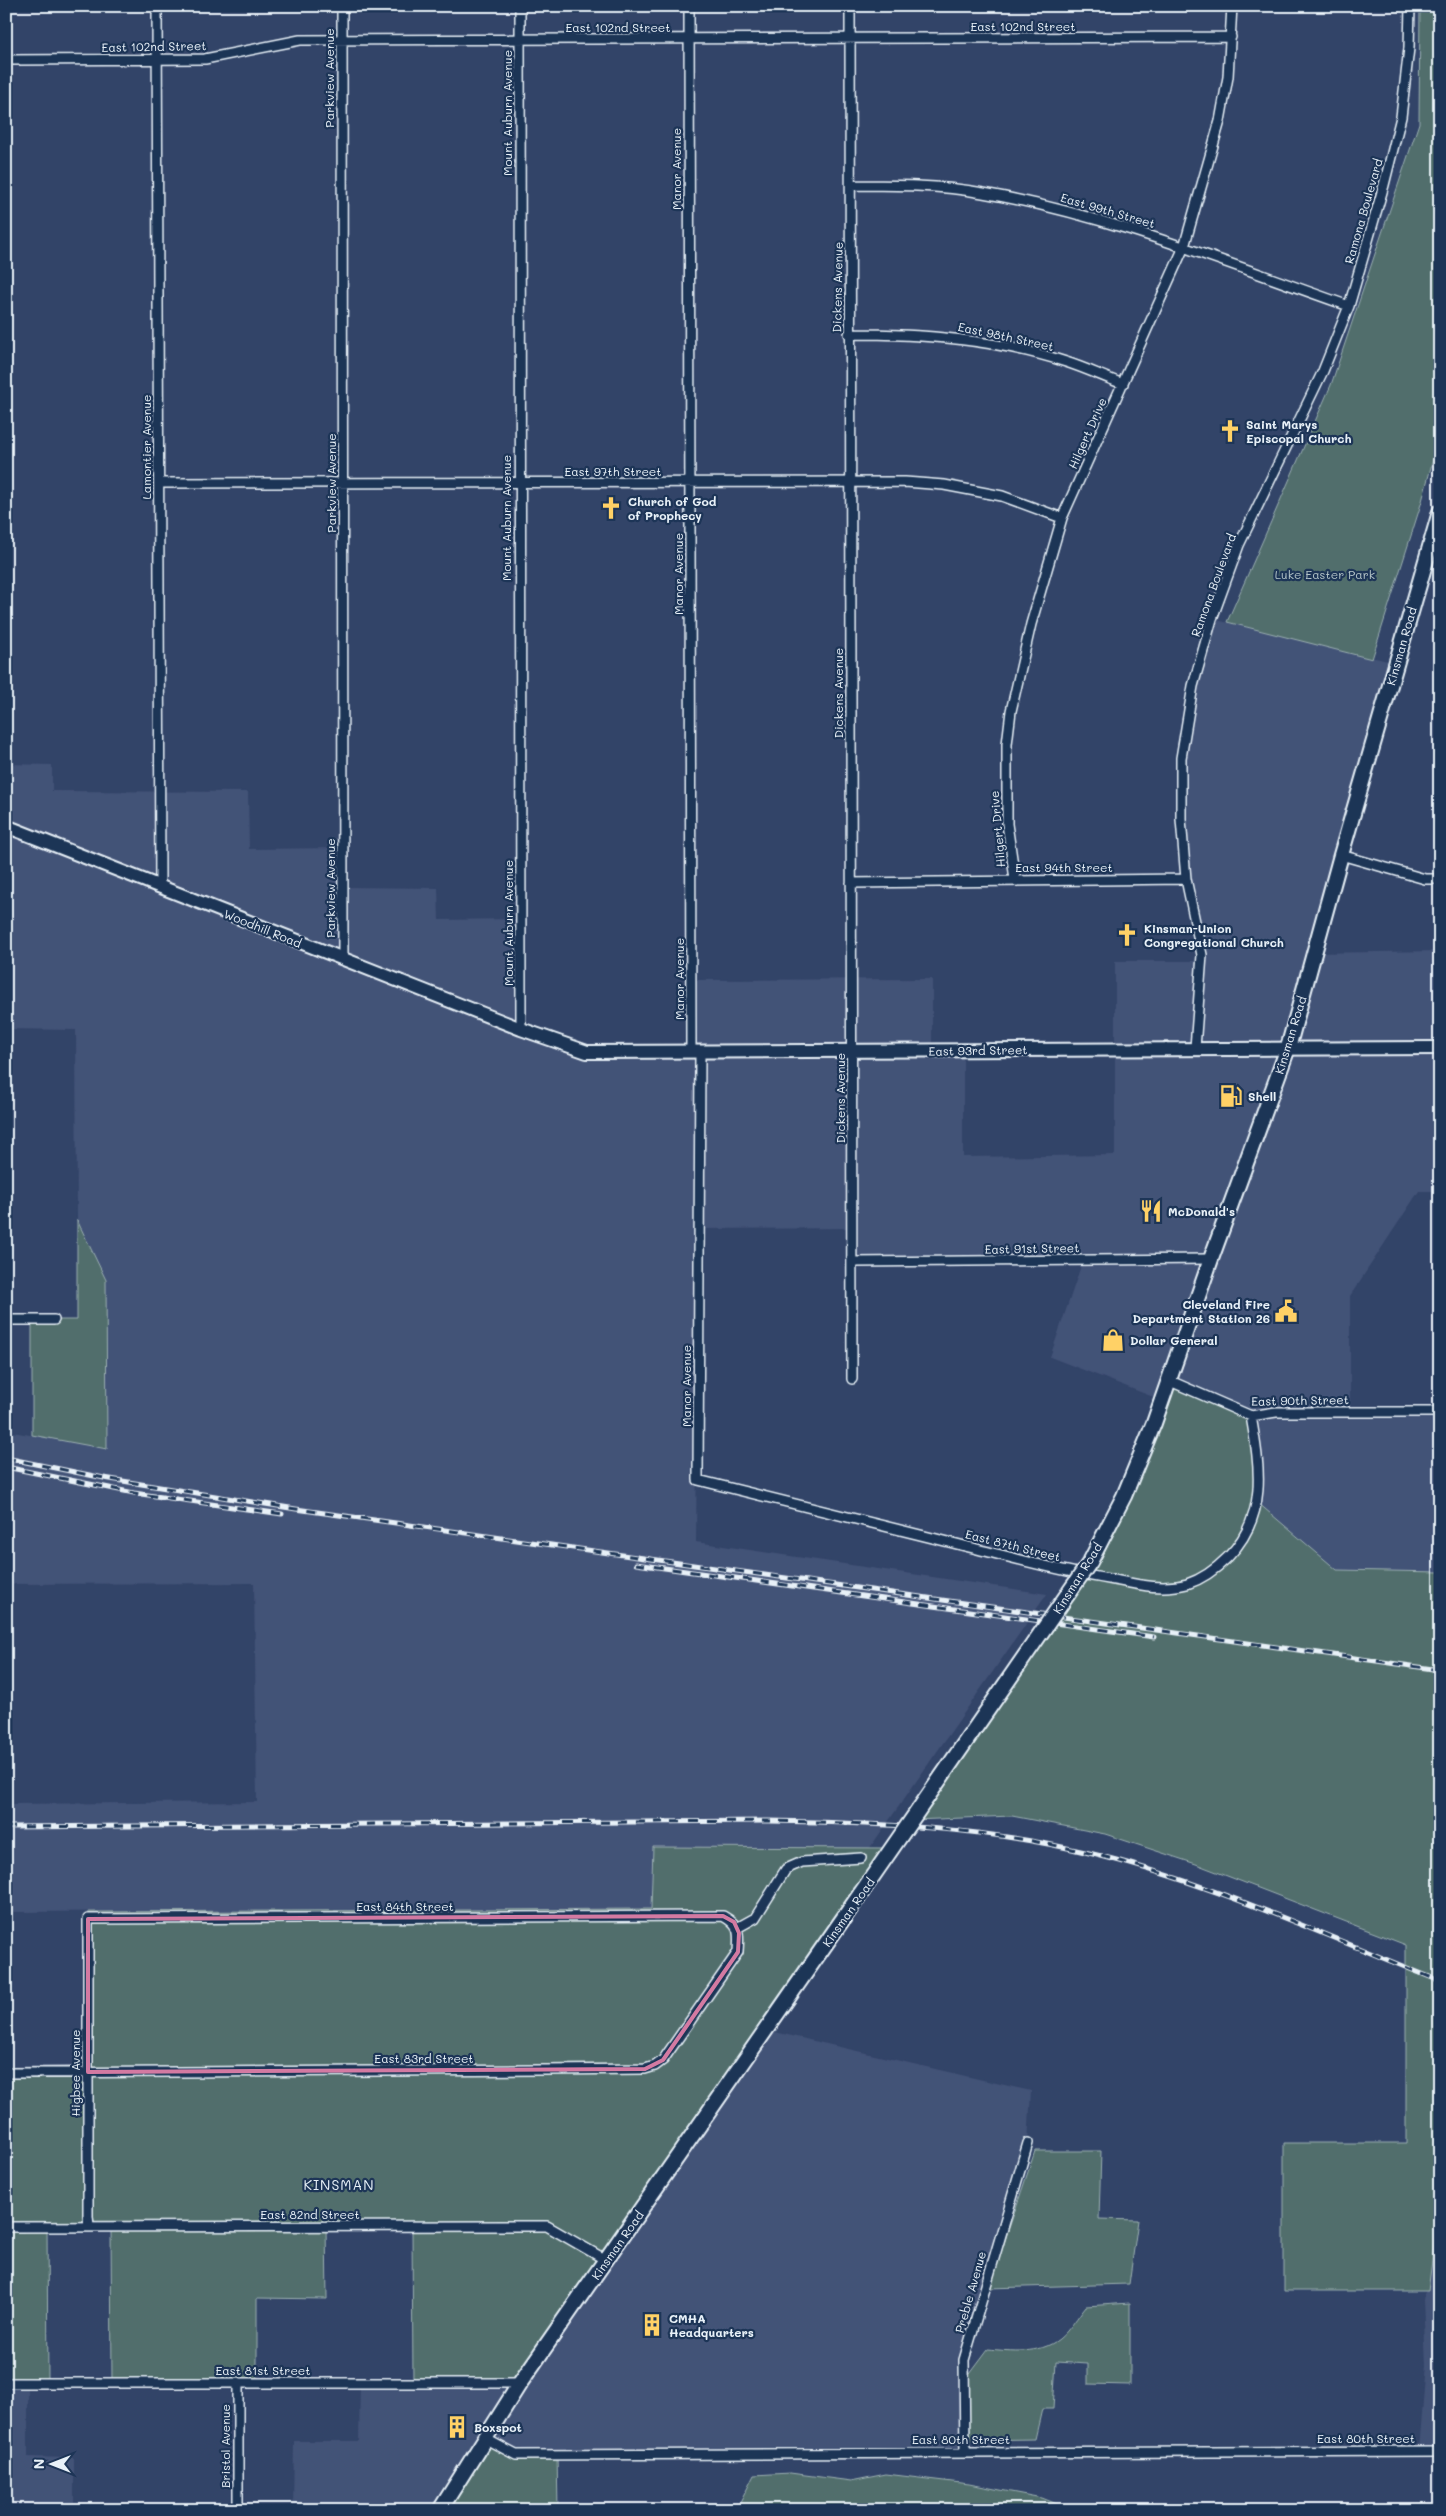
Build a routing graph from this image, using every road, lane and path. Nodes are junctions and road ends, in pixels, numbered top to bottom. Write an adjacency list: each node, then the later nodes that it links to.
1 (157, 6): 13 (street, Lamontier Avenue)
2 (342, 6): 9 (street, Parkview Avenue)
3 (520, 6): 10 (street, Mount Auburn Avenue)
4 (689, 6): 11 (street, Manor Avenue)
5 (850, 6): 12 (street, Dickens Avenue)
6 (1232, 6): 8 (street, Hilgert Drive)
7 (1410, 6): 17 (street, Ramona Boulevard)
8 (1231, 37): 12 (street, East 102nd Street); 16 (street, Hilgert Drive)
9 (342, 39): 10 (street, East 102nd Street); 13 (street, East 102nd Street); 21 (street, Parkview Avenue)
10 (520, 39): 11 (street, East 102nd Street); 22 (street, Mount Auburn Avenue)
11 (689, 39): 12 (street, East 102nd Street); 23 (street, Manor Avenue)
12 (851, 39): 15 (street, Dickens Avenue)
13 (157, 59): 14 (street, East 102nd Street); 20 (street, Lamontier Avenue)
14 (6, 60)
15 (851, 186): 16 (street, East 99th Street); 18 (street, Dickens Avenue)
16 (1184, 247): 17 (street, East 99th Street); 19 (street, Hilgert Drive)
17 (1349, 306): 30 (street, Ramona Boulevard)
18 (849, 334): 19 (street, East 98th Street); 24 (street, Dickens Avenue)
19 (1123, 384): 26 (street, Hilgert Drive)
20 (159, 483): 21 (street, East 97th Street); 33 (street, Lamontier Avenue)
21 (344, 483): 22 (street, East 97th Street); 34 (street, Parkview Avenue)
22 (518, 483): 23 (street, East 97th Street); 35 (street, Mount Auburn Avenue)
23 (690, 483): 24 (street, East 97th Street); 39 (street, Manor Avenue)
24 (849, 483): 26 (street, East 97th Street); 32 (street, Dickens Avenue)
25 (1440, 512): 28 (main road, Kinsman Road)
26 (1062, 518): 29 (street, Hilgert Drive)
27 (6, 826): 33 (main road, Woodhill Road)
28 (1341, 855): 31 (street); 37 (main road, Kinsman Road)
29 (1015, 879): 30 (street, East 94th Street); 32 (street, East 94th Street)
30 (1186, 879): 36 (street, Ramona Boulevard)
31 (1440, 879)
32 (851, 883): 40 (street, Dickens Avenue)
33 (160, 887): 34 (main road, Woodhill Road)
34 (343, 959): 35 (main road, Woodhill Road)
35 (520, 1030): 39 (main road, East 93rd Street)
36 (1195, 1048): 37 (main road, East 93rd Street); 40 (main road, East 93rd Street)
37 (1288, 1048): 38 (main road, East 93rd Street); 41 (main road, Kinsman Road)
38 (1440, 1048)
39 (696, 1051): 40 (main road, East 93rd Street); 49 (street, Manor Avenue)
40 (852, 1052): 42 (street, Dickens Avenue)
41 (1211, 1259): 42 (street, East 91st Street); 46 (main road, Kinsman Road)
42 (853, 1262): 45 (street, Dickens Avenue)
43 (6, 1320): 44 (street)
44 (54, 1320)
45 (852, 1379)
46 (1168, 1380): 48 (street, East 90th Street); 58 (main road, Kinsman Road, bridge)
47 (1440, 1412): 48 (street, East 90th Street)
48 (1251, 1416): 49 (street, East 87th Street)
49 (698, 1480)
50 (861, 1858): 52 (street)
51 (88, 1919): 52 (street, East 84th Street); 54 (street, Higbee Avenue)
52 (737, 1928): 54 (street, East 83rd Street)
53 (6, 2072): 54 (street, East 83rd Street)
54 (88, 2072): 56 (street, Higbee Avenue)
55 (1028, 2143): 64 (street, Preble Avenue)
56 (88, 2226): 57 (street, East 82nd Street); 58 (street, East 82nd Street)
57 (6, 2227)
58 (606, 2260): 61 (main road, Kinsman Road)
59 (238, 2382): 60 (street, East 81st Street); 61 (street, East 81st Street); 65 (street, Bristol Avenue)
60 (6, 2383)
61 (520, 2383): 62 (main road, Kinsman Road)
62 (486, 2440): 64 (street, East 80th Street); 66 (main road, Kinsman Road)
63 (1440, 2451): 64 (street, East 80th Street)
64 (965, 2452)
65 (238, 2510)
66 (440, 2510)

